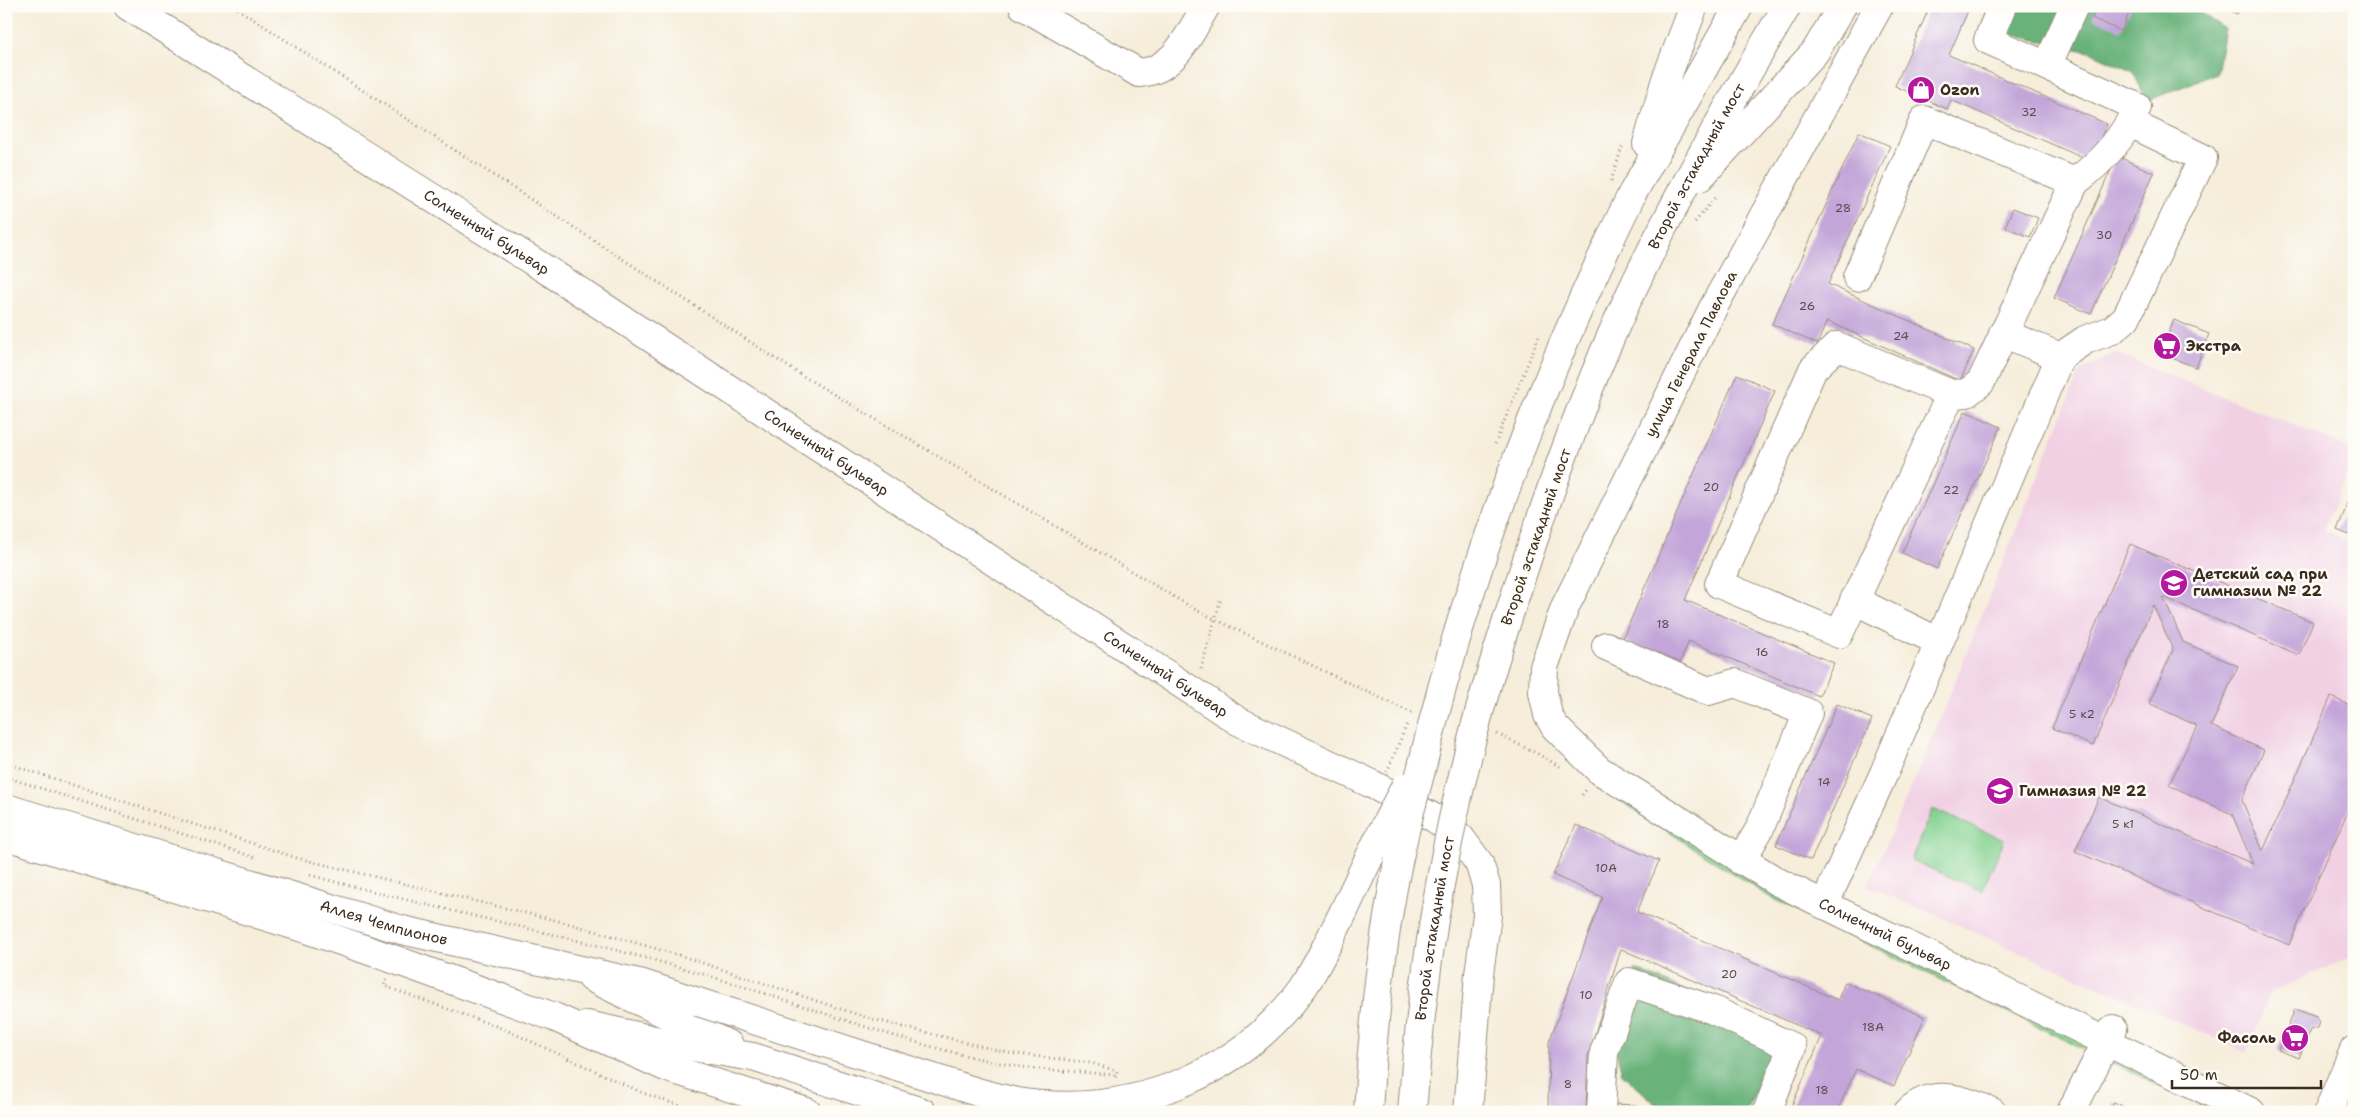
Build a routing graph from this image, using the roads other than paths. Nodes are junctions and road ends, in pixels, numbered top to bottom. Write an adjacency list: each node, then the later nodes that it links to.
1 (128, 6): 38 (main road, Солнечный бульвар)
2 (1023, 6): 3 (main road)
3 (1206, 6)
4 (1694, 6): 14 (main road)
5 (1739, 6): 14 (main road)
6 (1787, 6): 15 (main road, Второй эстакадный мост)
7 (1842, 6): 15 (main road)
8 (1880, 6): 23 (main road, улица Генерала Павлова)
9 (2002, 6): 11 (main road)
10 (2074, 6): 11 (main road)
11 (2047, 66): 12 (main road)
12 (2130, 123): 13 (main road); 18 (main road)
13 (2075, 182): 16 (main road); 17 (main road)
14 (1632, 194): 24 (main road, bridge)
15 (1675, 204): 37 (main road, Второй эстакадный мост, bridge)
16 (1857, 277)
17 (2003, 333): 18 (main road); 19 (main road)
18 (2060, 357): 21 (main road)
19 (1951, 394): 20 (main road); 20 (main road)
20 (1854, 600): 21 (main road)
21 (1939, 642): 28 (main road)
22 (1606, 646): 27 (main road)
23 (1548, 715): 27 (main road, Солнечный бульвар)
24 (1427, 748): 29 (main road, bridge); 36 (main road, bridge)
25 (6, 808): 29 (main road, Аллея Чемпионов)
26 (6, 836): 30 (main road, Аллея Чемпионов)
27 (1741, 861): 28 (main road, Солнечный бульвар)
28 (1824, 905): 31 (main road, Солнечный бульвар)
29 (574, 969): 33 (main road, Аллея Чемпионов)
30 (554, 1017): 33 (main road, Аллея Чемпионов); 34 (main road)
31 (2109, 1035): 43 (main road); 44 (main road, Солнечный бульвар)
32 (2354, 1050): 45 (main road)
33 (753, 1057): 35 (main road, Аллея Чемпионов)
34 (807, 1112)
35 (922, 1112)
36 (1368, 1112)
37 (1412, 1112)
38 (1468, 1112)
39 (1601, 1112): 40 (main road)
40 (1767, 1112)
41 (1908, 1112): 42 (main road)
42 (1992, 1112)
43 (2071, 1112)
44 (2251, 1112)
45 (2328, 1112)

